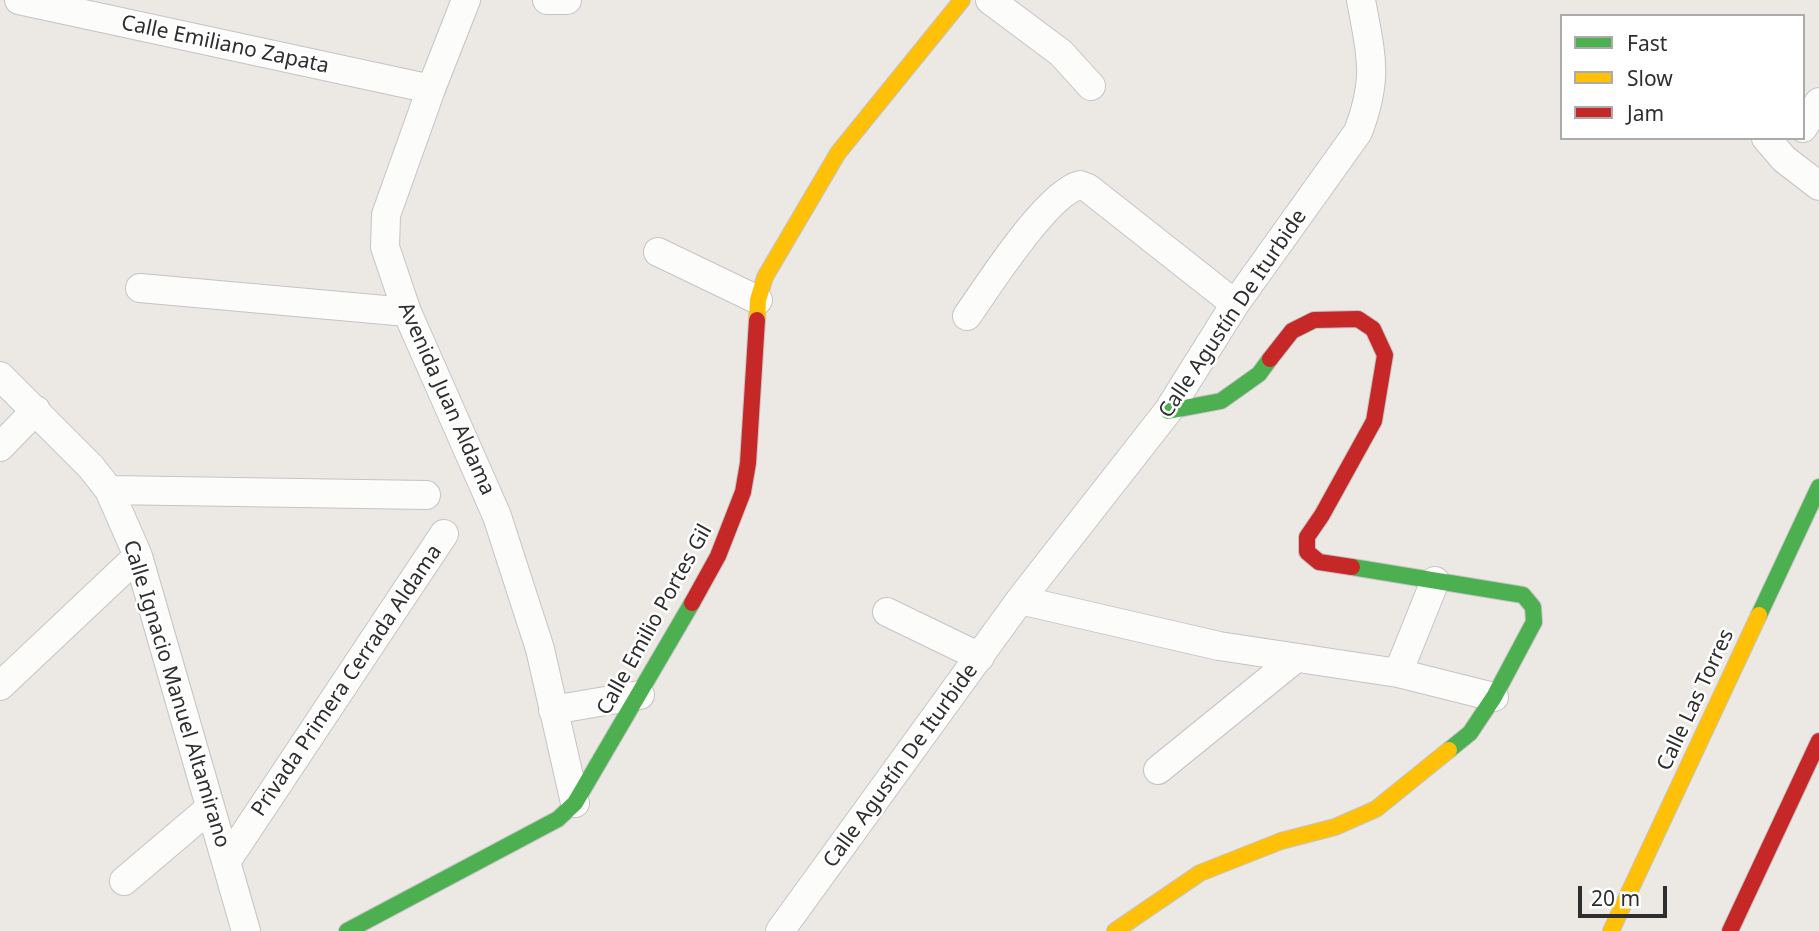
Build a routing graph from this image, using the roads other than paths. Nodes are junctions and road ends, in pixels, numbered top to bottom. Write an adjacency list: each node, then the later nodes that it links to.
1 (19, 0): 9 (street, Calle Emiliano Zapata)
2 (466, 0): 9 (street, Avenida Juan Aldama)
3 (547, 0): 4 (street)
4 (567, 0)
5 (962, 0): 16 (street, Calle Emilio Portes Gil)
6 (990, 0): 8 (street)
7 (1361, 0): 17 (street, Calle Agustín De Iturbide)
8 (1091, 86)
9 (431, 89): 18 (street, Avenida Juan Aldama)
10 (1819, 102): 11 (street)
11 (1805, 125)
12 (1783, 145): 13 (street)
13 (1819, 187)
14 (658, 252): 16 (street)
15 (141, 288): 18 (street)
16 (758, 300): 36 (street, Calle Emilio Portes Gil)
17 (1235, 304): 19 (street); 22 (street, Calle Agustín De Iturbide)
18 (407, 312): 38 (street, Avenida Juan Aldama)
19 (967, 316)
20 (0, 376): 21 (street, Calle Ignacio Manuel Altamirano)
21 (36, 410): 23 (street); 25 (street, Calle Ignacio Manuel Altamirano)
22 (1168, 411): 29 (street); 30 (street, Calle Agustín De Iturbide)
23 (0, 447)
24 (1819, 487): 50 (street, Calle Las Torres)
25 (109, 490): 26 (street); 28 (street, Calle Ignacio Manuel Altamirano)
26 (426, 495)
27 (444, 534): 43 (street, Privada Primera Cerrada Aldama)
28 (138, 556): 35 (street); 42 (street, Calle Ignacio Manuel Altamirano)
29 (1436, 581): 34 (street); 37 (street)
30 (1020, 600): 32 (street, Calle Agustín De Iturbide); 33 (street)
31 (887, 612): 32 (street)
32 (980, 657): 48 (street, Calle Agustín De Iturbide)
33 (1296, 658): 34 (street); 40 (street)
34 (1398, 673): 37 (street)
35 (0, 686)
36 (640, 695): 38 (street); 41 (street, Calle Emilio Portes Gil)
37 (1494, 697): 49 (street)
38 (553, 710): 41 (street, Avenida Juan Aldama)
39 (1819, 741): 51 (street)
40 (1158, 770)
41 (575, 803): 45 (street, Calle Emilio Portes Gil)
42 (210, 808): 43 (street, Calle Ignacio Manuel Altamirano); 44 (street)
43 (226, 862): 46 (street, Calle Ignacio Manuel Altamirano)
44 (124, 881)
45 (377, 924): 47 (street, Calle Emilio Portes Gil)
46 (246, 931)
47 (347, 931)
48 (780, 931)
49 (1115, 931)
50 (1611, 931)
51 (1730, 931)

